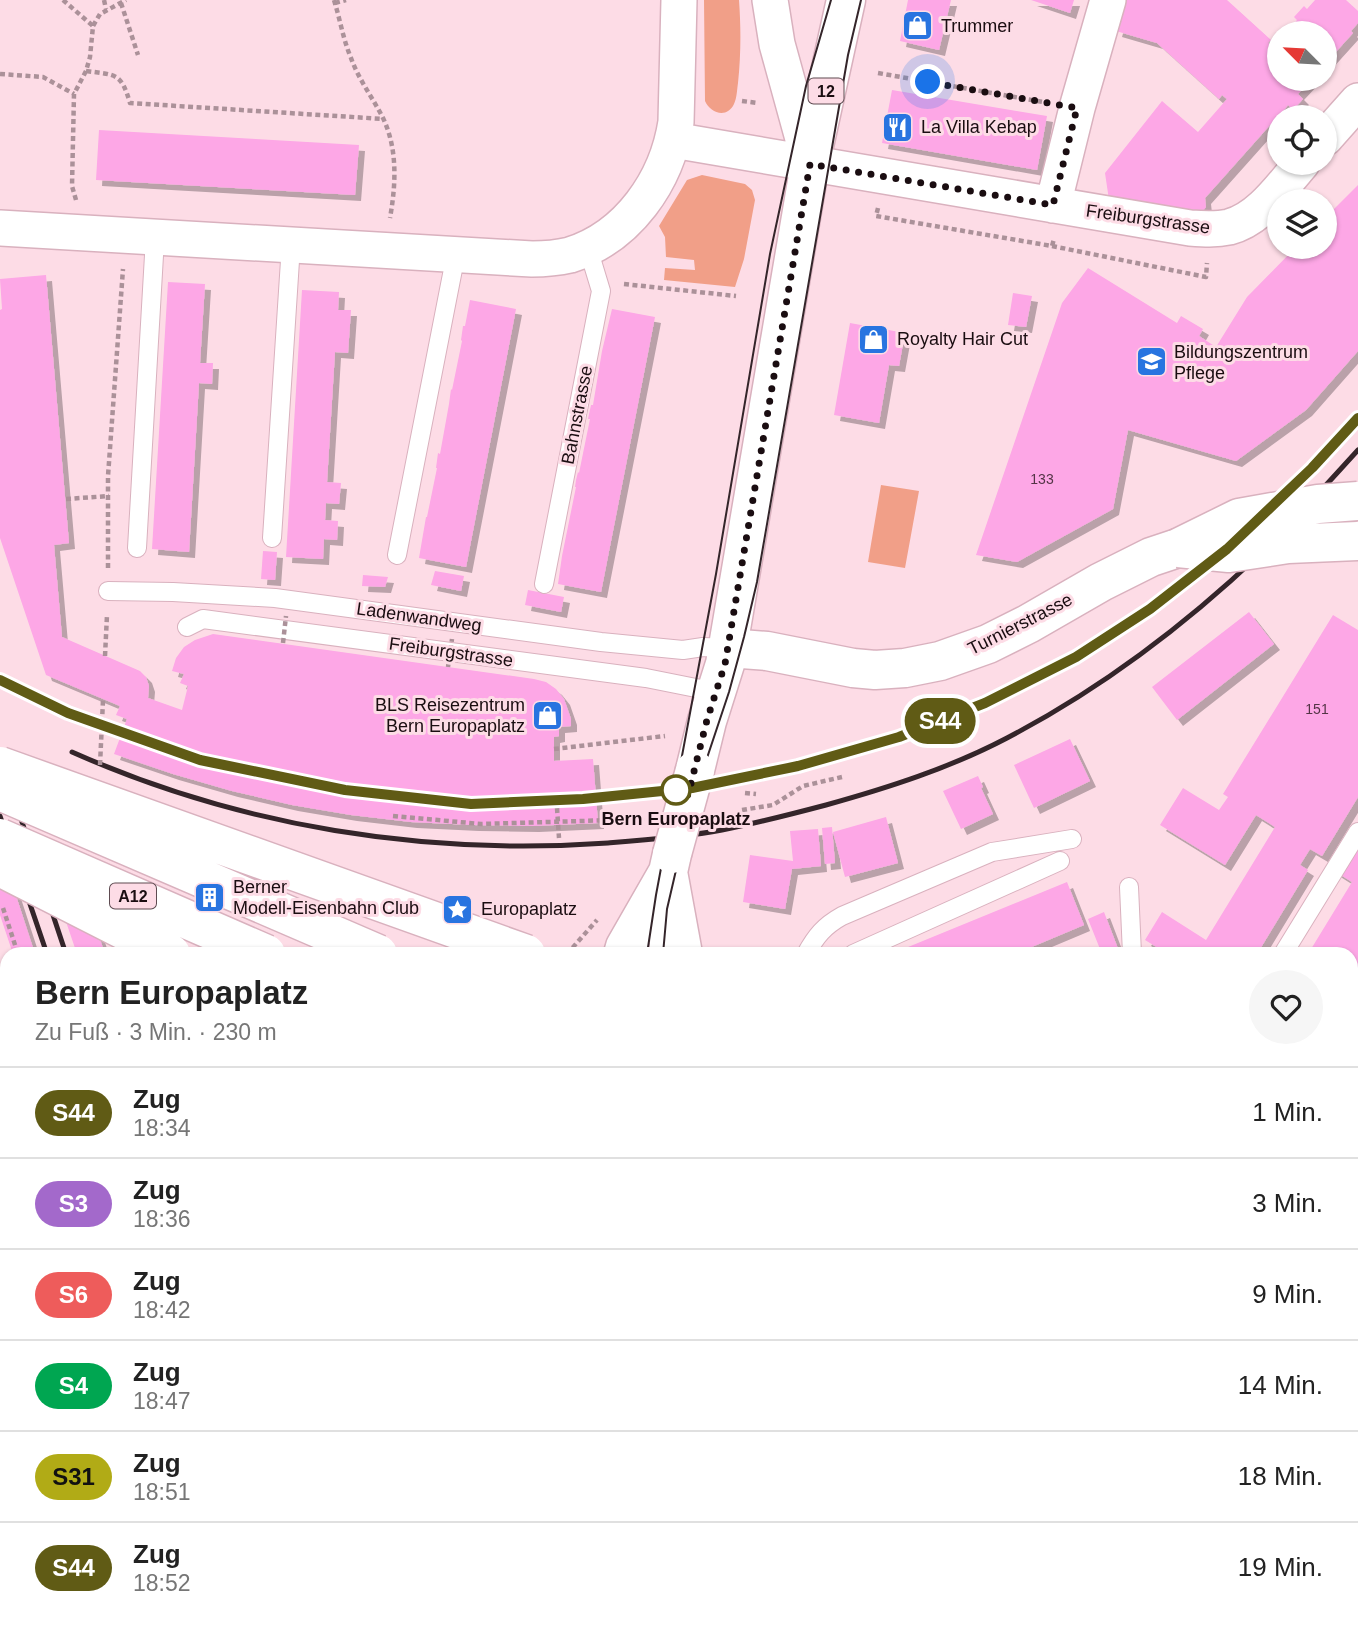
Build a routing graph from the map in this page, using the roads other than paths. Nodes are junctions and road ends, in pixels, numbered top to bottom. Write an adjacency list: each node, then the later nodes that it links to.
1 (679, 0): 7 (street)
2 (770, 0): 8 (street)
3 (846, 0): 8 (main road, 12)
4 (1108, 0): 10 (street)
5 (1358, 101): 6 (street)
6 (1337, 125)
7 (673, 139): 8 (street); 14 (street)
8 (810, 164): 10 (street, Freiburgstrasse); 25 (main road, 12)
9 (1291, 175): 10 (street, Freiburgstrasse)
10 (1053, 205)
11 (0, 228): 12 (street)
12 (155, 238): 13 (street); 19 (lane)
13 (291, 245): 15 (street); 17 (lane)
14 (588, 248): 15 (street); 22 (lane, Bahnstrasse)
15 (456, 254): 21 (lane)
16 (1358, 501): 20 (main road, Turnierstrasse, bridge)
17 (272, 538)
18 (1358, 541): 20 (main road, Turnierstrasse, bridge)
19 (136, 548)
20 (1178, 548): 25 (main road, Turnierstrasse)
21 (397, 555)
22 (544, 584)
23 (108, 591): 25 (lane, Ladenwandweg)
24 (187, 627): 26 (lane, Freiburgstrasse)
25 (728, 648): 26 (main road, 12)
26 (716, 692): 33 (main road, 12, bridge)
27 (0, 766): 39 (main road, bridge)
28 (0, 790): 38 (main road, A12, bridge)
29 (1358, 832): 46 (lane)
30 (0, 838): 37 (main road, A12, bridge)
31 (1072, 839): 43 (lane)
32 (1060, 861): 44 (lane)
33 (670, 863): 40 (main road, 12); 41 (lane); 42 (main road, 12)
34 (0, 867): 36 (main road, bridge)
35 (1129, 887): 45 (lane)
36 (157, 947)
37 (250, 947)
38 (362, 947)
39 (506, 947)
40 (625, 947)
41 (659, 947)
42 (683, 947)
43 (810, 947)
44 (869, 947)
45 (1132, 947)
46 (1287, 947)

